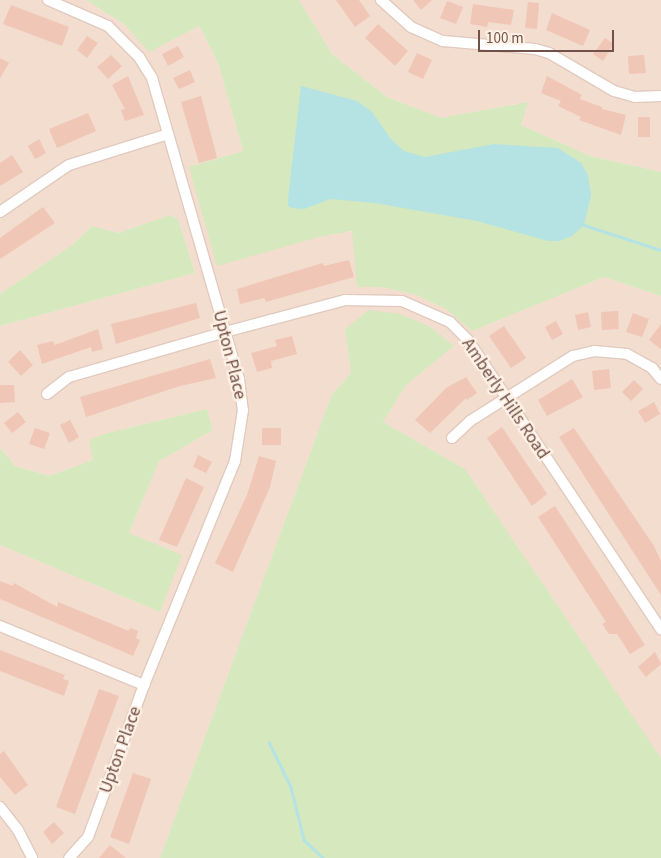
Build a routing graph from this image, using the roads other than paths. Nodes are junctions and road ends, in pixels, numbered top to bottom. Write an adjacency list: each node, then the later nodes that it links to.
1 (48, 0): 4 (street, Upton Place)
2 (381, 0): 3 (street)
3 (661, 96)
4 (168, 134): 5 (street); 6 (street, Upton Place)
5 (0, 212)
6 (225, 332): 8 (street, Amberly Hills Road); 9 (street, Amberly Hills Road); 13 (street, Upton Place)
7 (661, 379): 9 (street)
8 (47, 394)
9 (507, 397): 10 (street); 12 (street, Amberly Hills Road)
10 (452, 438)
11 (0, 626): 13 (street)
12 (661, 629)
13 (144, 685): 16 (street, Upton Place)
14 (0, 807): 15 (street)
15 (32, 858)
16 (69, 858)

